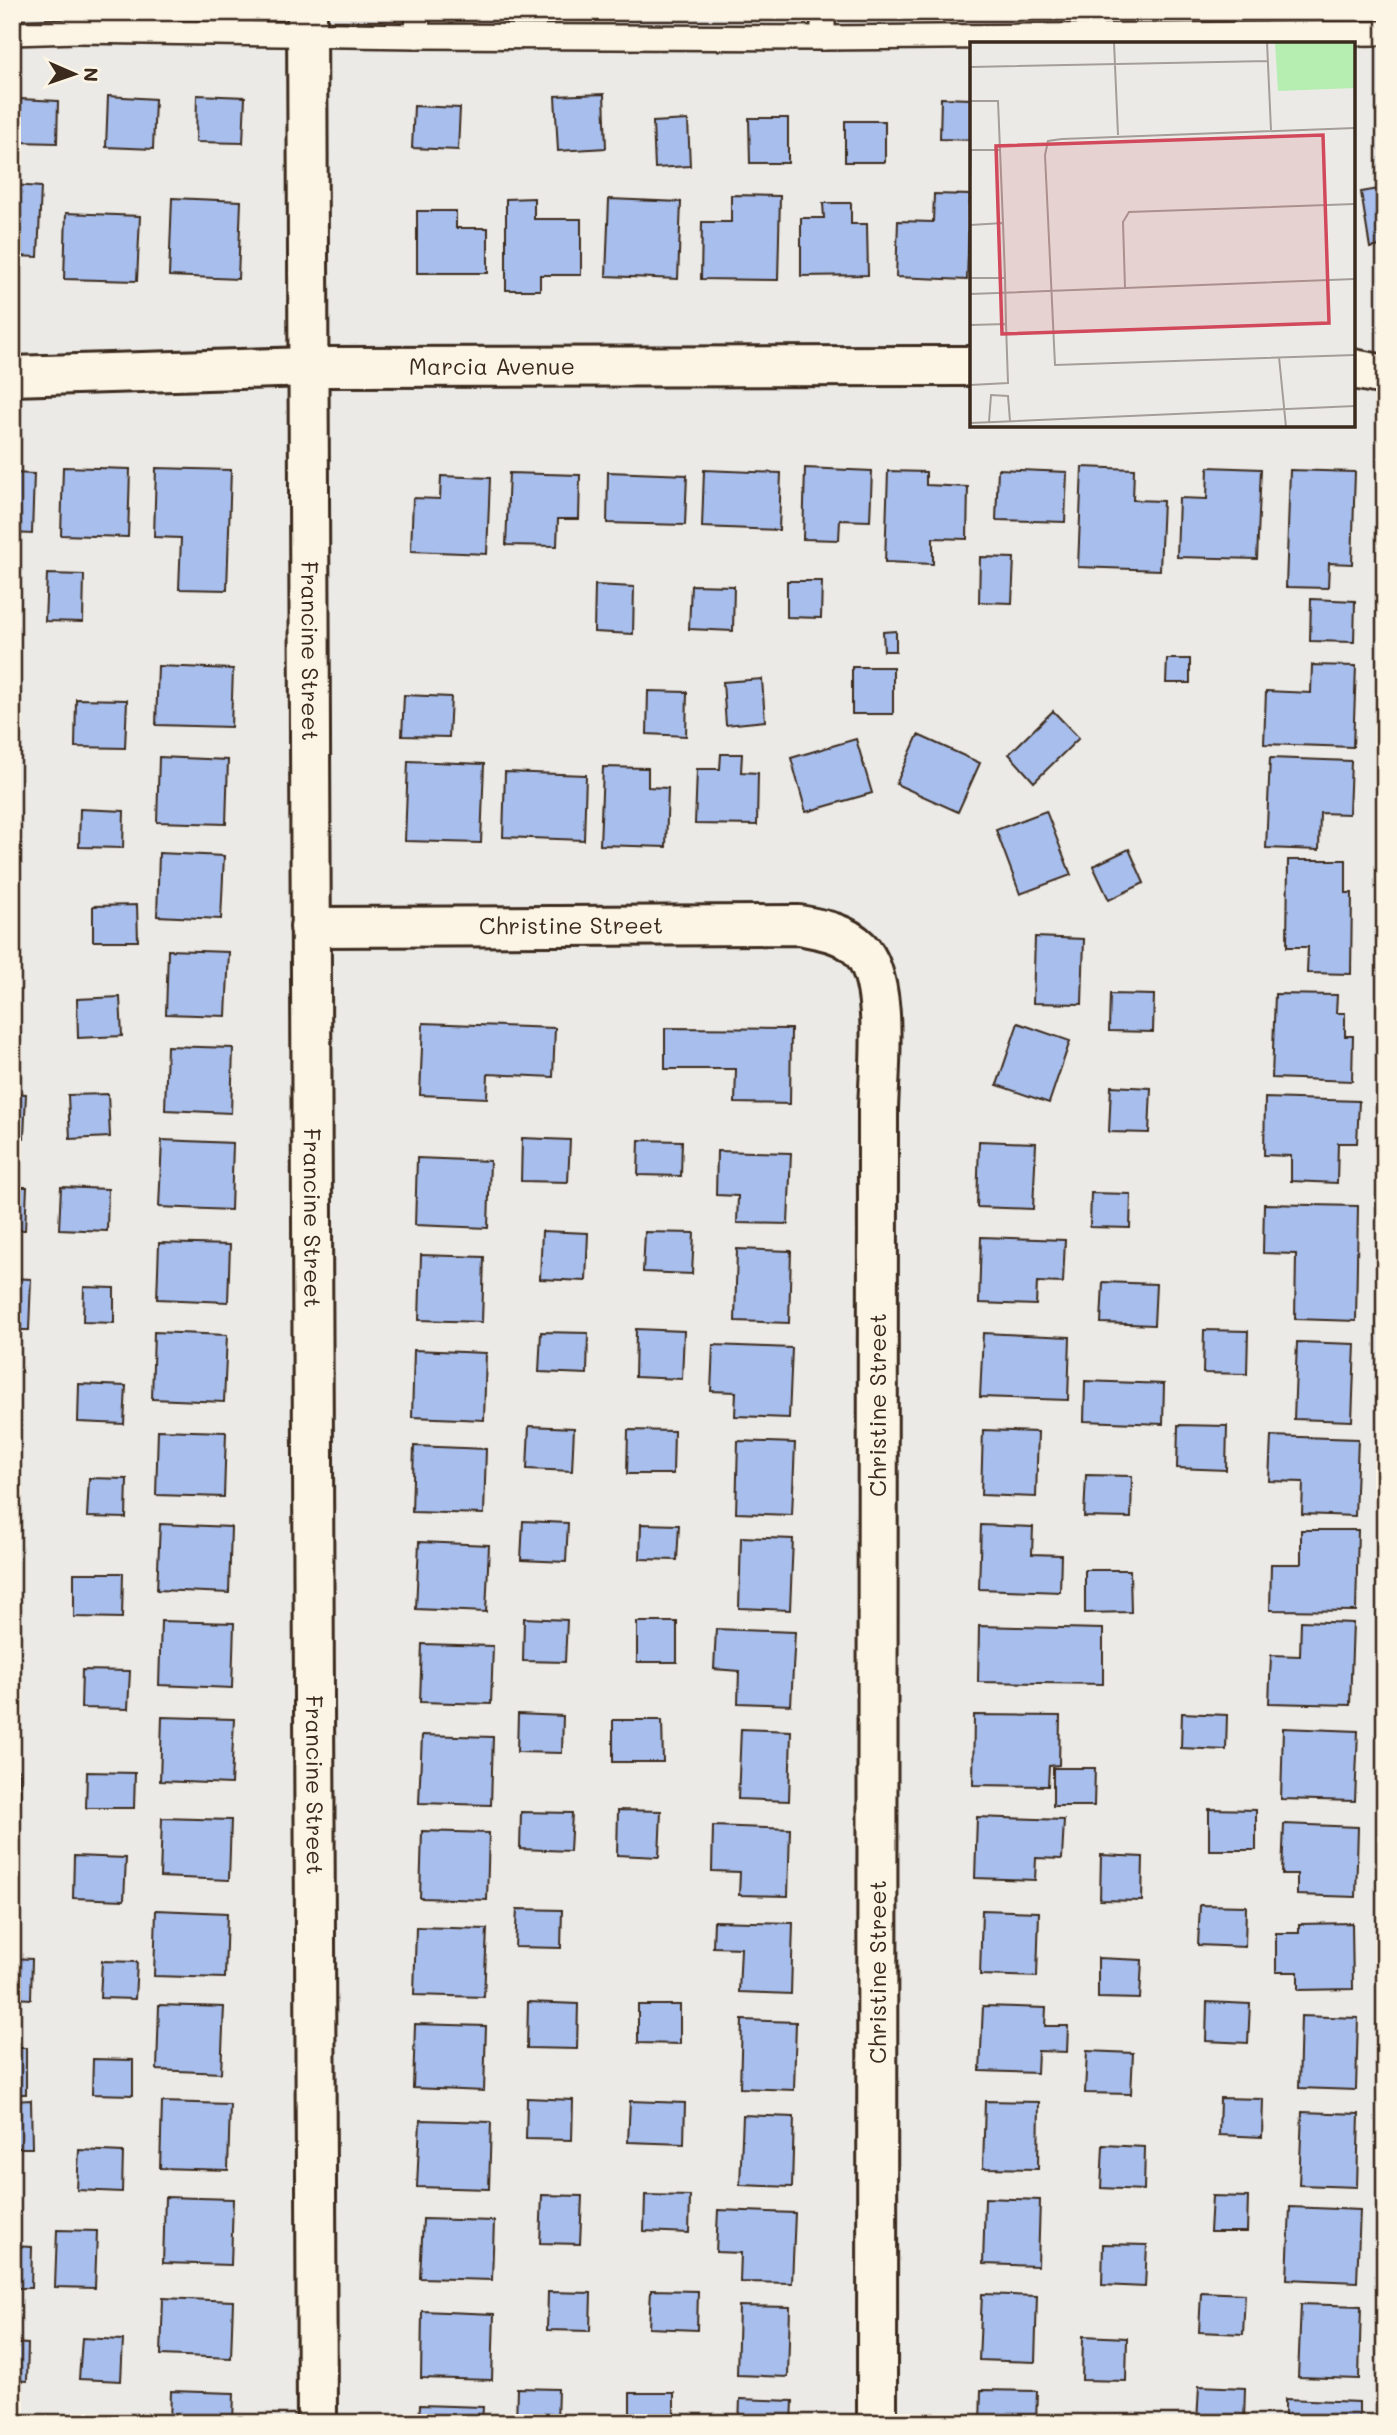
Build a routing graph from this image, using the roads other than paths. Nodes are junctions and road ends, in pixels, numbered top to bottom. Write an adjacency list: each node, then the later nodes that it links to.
1 (418, 12): 7 (lane)
2 (823, 12): 8 (lane)
3 (77, 22): 4 (lane); 6 (lane)
4 (307, 23): 7 (lane); 10 (street, Francine Street)
5 (1374, 26): 8 (lane)
6 (12, 33)
7 (417, 36): 8 (lane)
8 (823, 38)
9 (970, 366): 10 (street, Marcia Avenue)
10 (308, 368): 13 (street, Marcia Avenue); 14 (street, Francine Street)
11 (1355, 369): 12 (street)
12 (1385, 374)
13 (12, 376)
14 (310, 927): 15 (street, Francine Street); 16 (street, Christine Street)
15 (317, 2423)
16 (877, 2423)

